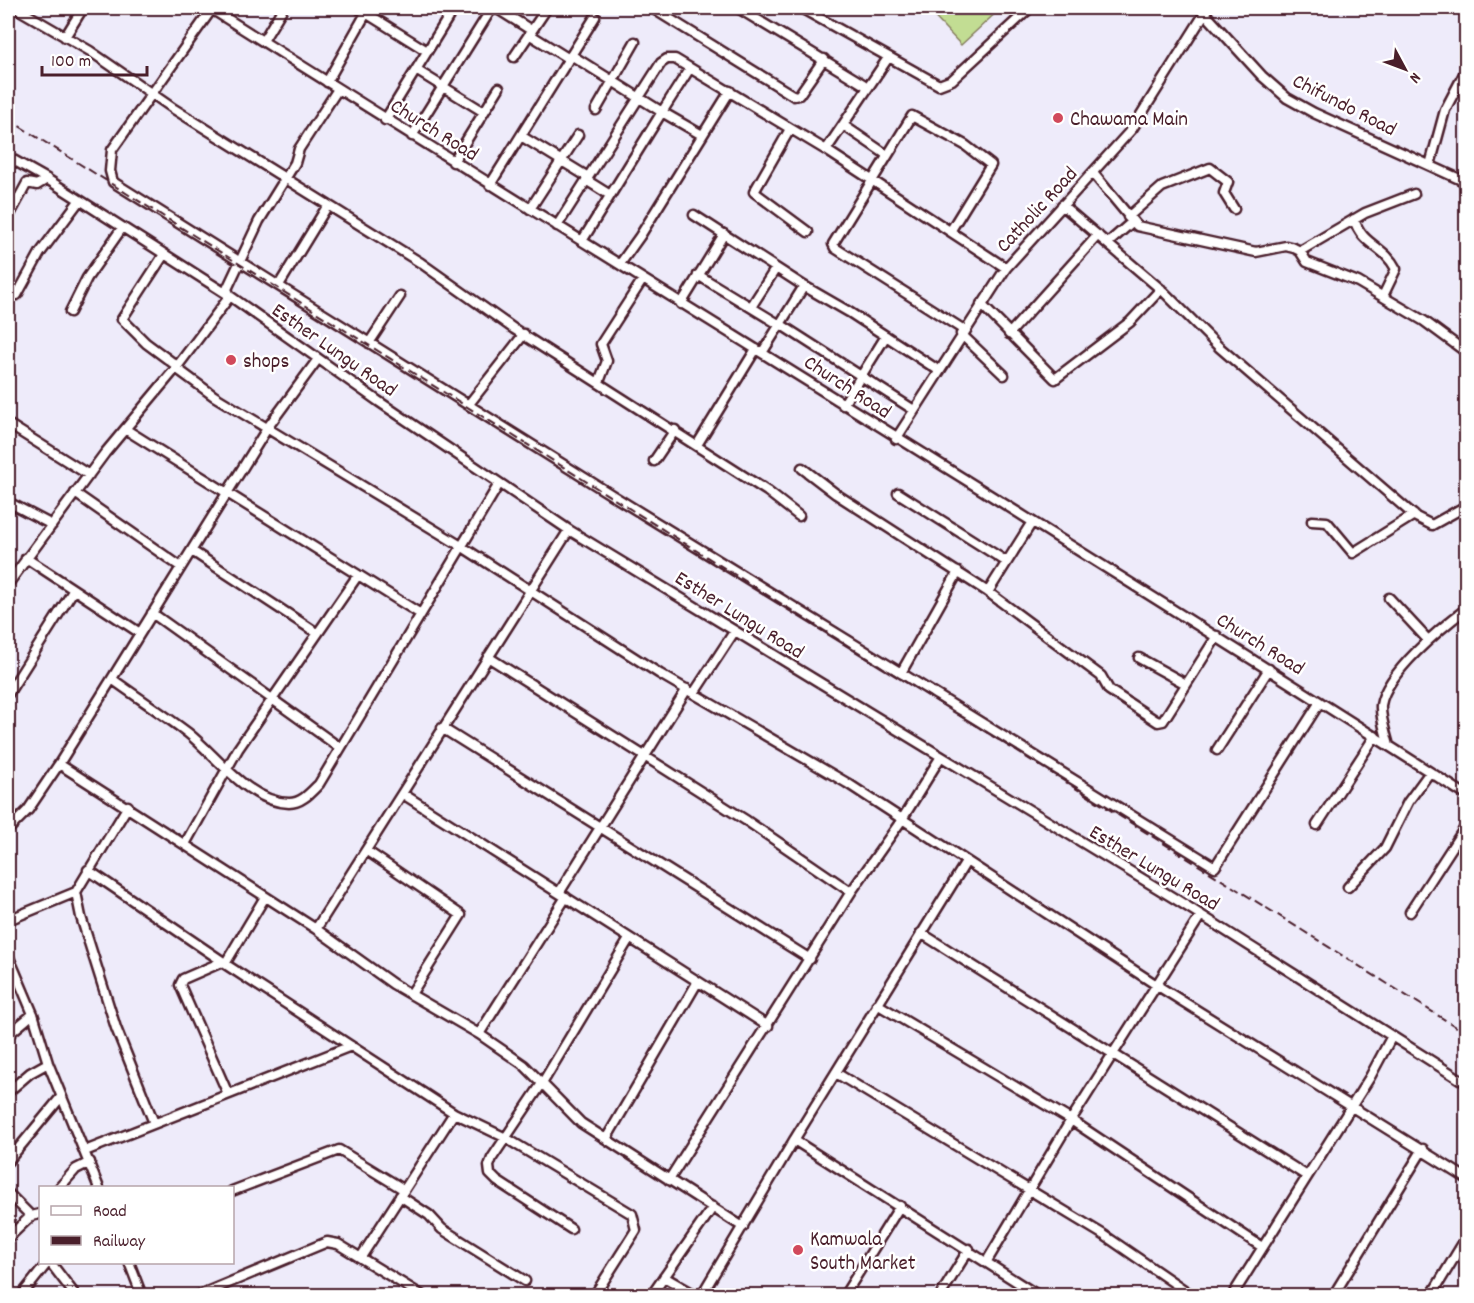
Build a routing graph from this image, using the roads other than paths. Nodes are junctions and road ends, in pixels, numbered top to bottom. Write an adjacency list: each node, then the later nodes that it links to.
1 (16, 8): 17 (street)
2 (83, 8): 17 (street)
3 (211, 8): 18 (street, Church Road); 35 (street)
4 (283, 8): 18 (street)
5 (358, 8): 14 (street)
6 (454, 8): 20 (street)
7 (494, 8): 16 (street); 30 (street)
8 (547, 8): 16 (street)
9 (652, 8): 24 (street)
10 (738, 8): 24 (street)
11 (801, 8): 23 (street)
12 (1030, 8): 23 (street)
13 (1204, 9): 52 (street, Chifundo Road); 53 (street, Catholic Road)
14 (368, 10): 20 (street); 28 (street)
15 (595, 17): 22 (street)
16 (530, 32): 21 (street); 22 (street)
17 (65, 37): 35 (street)
18 (263, 41): 28 (street, Church Road)
19 (635, 42): 29 (street)
20 (427, 51): 26 (street)
21 (514, 57)
22 (570, 57): 29 (street); 46 (street)
23 (888, 58): 31 (street)
24 (824, 59): 31 (street)
25 (690, 68): 34 (street); 36 (street); 39 (street)
26 (416, 70): 30 (street); 40 (street)
27 (1467, 70): 52 (street)
28 (327, 81): 33 (street, Church Road)
29 (612, 81): 36 (street); 37 (street)
30 (443, 87): 38 (street); 45 (street)
31 (868, 87): 41 (street)
32 (499, 88): 38 (street)
33 (338, 89): 40 (street, Church Road); 54 (street)
34 (730, 91): 42 (street); 44 (street)
35 (151, 94): 54 (street); 81 (street)
36 (637, 97): 39 (street); 55 (street)
37 (596, 110)
38 (484, 112): 51 (street)
39 (662, 112): 44 (street); 61 (street)
40 (385, 120): 45 (street, Church Road)
41 (843, 125): 47 (street); 48 (street)
42 (790, 129): 47 (street); 74 (street)
43 (578, 135): 50 (street)
44 (702, 135): 82 (street)
45 (412, 136): 51 (street, Church Road)
46 (521, 136): 50 (street); 59 (street)
47 (826, 150): 57 (street)
48 (887, 155): 57 (street); 73 (street)
49 (8, 157): 56 (street, Esther Lungu Road)
50 (561, 161): 55 (street); 65 (street)
51 (453, 162): 59 (street, Church Road)
52 (1430, 165): 58 (street, Chifundo Road)
53 (1093, 173): 64 (street, Catholic Road); 69 (street)
54 (285, 177): 63 (street); 81 (street)
55 (587, 178): 61 (street); 71 (street)
56 (47, 179): 62 (street, Esther Lungu Road); 68 (street)
57 (872, 180): 73 (street); 99 (street)
58 (1467, 182)
59 (490, 185): 65 (street, Church Road)
60 (1414, 194): 70 (street)
61 (610, 195): 77 (street)
62 (79, 201): 72 (street, Esther Lungu Road); 90 (street)
63 (328, 205): 87 (street); 100 (street)
64 (1062, 206): 76 (street); 84 (street, Catholic Road)
65 (530, 209): 71 (street, Church Road)
66 (1234, 209): 69 (street)
67 (694, 215): 75 (street)
68 (8, 218)
69 (1130, 219): 78 (street); 79 (street)
70 (1354, 219): 79 (street); 93 (street)
71 (557, 226): 77 (street, Church Road)
72 (122, 228): 80 (street, Esther Lungu Road); 97 (street)
73 (951, 230): 84 (street)
74 (808, 232)
75 (724, 234): 83 (street); 85 (street)
76 (1098, 235): 78 (street); 101 (street)
77 (582, 241): 82 (street, Church Road)
78 (1108, 243): 89 (street)
79 (1300, 250): 93 (street)
80 (163, 256): 91 (street, Esther Lungu Road); 107 (street)
81 (241, 262): 87 (street); 91 (street)
82 (620, 264): 86 (street, Church Road)
83 (776, 268): 88 (street); 96 (street)
84 (1006, 268): 95 (street, Catholic Road)
85 (698, 275): 94 (street); 96 (street)
86 (643, 279): 94 (street, Church Road); 111 (street)
87 (279, 285): 103 (street)
88 (804, 286): 98 (street); 102 (street)
89 (1161, 290): 101 (street); 130 (street)
90 (8, 296)
91 (230, 296): 106 (street, Esther Lungu Road); 107 (street)
92 (400, 296): 103 (street)
93 (1383, 296): 105 (street)
94 (681, 304): 104 (street, Church Road)
95 (981, 304): 99 (street, Catholic Road); 101 (street)
96 (751, 307): 98 (street)
97 (70, 312)
98 (780, 325): 104 (street); 110 (street)
99 (963, 332): 108 (street, Catholic Road); 109 (street)
100 (524, 334): 111 (street); 112 (street)
101 (1009, 334)
102 (886, 336): 108 (street); 110 (street)
103 (369, 343): 112 (street)
104 (759, 351): 113 (street, Church Road); 120 (street)
105 (1467, 352)
106 (318, 359): 116 (street); 124 (street, Esther Lungu Road)
107 (177, 367): 116 (street); 117 (street)
108 (938, 370): 114 (street, Catholic Road)
109 (1004, 375)
110 (862, 376): 113 (street); 114 (street)
111 (598, 382): 118 (street)
112 (469, 404): 159 (street)
113 (843, 405): 119 (street, Church Road)
114 (914, 410): 119 (street, Catholic Road)
115 (8, 424): 123 (street)
116 (268, 427): 126 (street); 136 (street)
117 (124, 429): 123 (street); 126 (street)
118 (675, 430): 120 (street); 121 (street)
119 (896, 439): 133 (street, Church Road)
120 (697, 445): 131 (street)
121 (654, 461)
122 (802, 468): 141 (street)
123 (89, 474): 125 (street)
124 (499, 484): 135 (street, Esther Lungu Road); 136 (street)
125 (75, 493): 134 (street); 140 (street)
126 (225, 494): 137 (street); 142 (street)
127 (898, 494): 139 (street)
128 (8, 502): 134 (street)
129 (1467, 506): 130 (street)
130 (1414, 515): 132 (street)
131 (799, 516)
132 (1312, 521)
133 (1032, 522): 139 (street); 154 (street, Church Road)
134 (52, 525): 138 (street)
135 (569, 530): 144 (street); 151 (street, Esther Lungu Road)
136 (461, 546): 144 (street); 150 (street)
137 (192, 551): 140 (street); 153 (street)
138 (26, 558): 143 (street); 145 (street)
139 (1007, 562): 146 (street)
140 (182, 567): 149 (street)
141 (958, 572): 146 (street); 159 (street)
142 (358, 575): 150 (street); 153 (street)
143 (8, 582)
144 (531, 590): 156 (street); 162 (street)
145 (73, 591): 152 (street); 163 (street)
146 (988, 592): 161 (street)
147 (1389, 598): 155 (street)
148 (1467, 609): 155 (street)
149 (152, 613): 152 (street); 164 (street)
150 (419, 613): 169 (street)
151 (734, 632): 162 (street); 172 (street, Esther Lungu Road)
152 (140, 633): 160 (street)
153 (317, 633): 164 (street)
154 (1217, 636): 158 (street, Church Road); 161 (street)
155 (1428, 640): 168 (street)
156 (488, 657): 166 (street); 171 (street)
157 (1139, 658): 161 (street)
158 (1269, 669): 165 (street, Church Road); 170 (street)
159 (901, 673): 165 (street)
160 (112, 679): 173 (street); 174 (street)
161 (1186, 684)
162 (691, 691): 171 (street); 179 (street)
163 (8, 694)
164 (272, 699): 169 (street); 174 (street)
165 (1320, 702): 167 (street, Church Road)
166 (442, 728): 176 (street); 182 (street)
167 (1375, 736): 168 (street, Church Road); 180 (street)
168 (1389, 746): 175 (street, Church Road)
169 (339, 747): 174 (street)
170 (1217, 750)
171 (644, 757): 182 (street); 190 (street)
172 (940, 758): 179 (street); 194 (street, Esther Lungu Road)
173 (59, 764): 178 (street); 183 (street)
174 (225, 771): 184 (street)
175 (1431, 772): 177 (street, Church Road); 188 (street)
176 (403, 794): 185 (street); 191 (street)
177 (1467, 795)
178 (128, 806): 184 (street); 187 (street)
179 (901, 821): 186 (street); 190 (street)
180 (1317, 825)
181 (1467, 826): 193 (street)
182 (599, 828): 191 (street); 200 (street)
183 (8, 830)
184 (185, 844): 192 (street)
185 (367, 851): 196 (street); 205 (street)
186 (966, 862): 197 (street); 204 (street)
187 (88, 870): 189 (street); 201 (street)
188 (1348, 887)
189 (76, 892): 195 (street); 224 (street)
190 (851, 892): 200 (street)
191 (562, 895): 198 (street); 209 (street)
192 (265, 897): 196 (street); 201 (street)
193 (1410, 912)
194 (1201, 915): 204 (street); 211 (street, Esther Lungu Road)
195 (8, 920)
196 (316, 929): 205 (street)
197 (921, 933): 206 (street); 213 (street)
198 (629, 939): 203 (street); 216 (street)
199 (8, 955): 202 (street)
200 (810, 959): 208 (street)
201 (223, 963): 212 (street); 219 (street)
202 (10, 967): 207 (street)
203 (697, 983): 208 (street); 226 (street)
204 (1158, 986): 213 (street); 221 (street)
205 (411, 994): 209 (street)
206 (877, 1004): 215 (street); 223 (street)
207 (33, 1014): 210 (street); 214 (street)
208 (768, 1026): 234 (street)
209 (479, 1034): 216 (street)
210 (8, 1035)
211 (1392, 1036): 217 (street, Esther Lungu Road); 221 (street)
212 (351, 1046): 219 (street); 222 (street)
213 (1115, 1053): 223 (street); 232 (street)
214 (48, 1063): 218 (street); 220 (street)
215 (836, 1073): 227 (street); 238 (street)
216 (543, 1082): 225 (street); 226 (street)
217 (1467, 1083)
218 (8, 1092)
219 (228, 1094): 224 (street)
220 (61, 1096): 229 (street); 230 (street)
221 (1351, 1107): 228 (street); 232 (street)
222 (454, 1113): 225 (street); 239 (street)
223 (1071, 1120): 238 (street); 248 (street)
224 (154, 1123): 229 (street)
225 (504, 1137): 245 (street); 263 (street)
226 (606, 1139): 234 (street)
227 (794, 1140): 241 (street); 244 (street)
228 (1423, 1149): 233 (street); 271 (street)
229 (85, 1151): 231 (street)
230 (8, 1161)
231 (90, 1162): 235 (street); 236 (street)
232 (1307, 1176): 248 (street)
233 (1467, 1178)
234 (669, 1180): 242 (street)
235 (61, 1186)
236 (98, 1186)
237 (234, 1190): 239 (street)
238 (1028, 1190): 251 (street); 269 (street)
239 (401, 1193): 250 (street); 256 (street)
240 (8, 1194): 243 (street)
241 (900, 1206): 249 (street); 267 (street)
242 (713, 1207): 244 (street); 255 (street)
243 (36, 1215): 246 (street)
244 (743, 1227): 266 (street)
245 (571, 1229)
246 (8, 1238)
247 (1467, 1238): 272 (street)
248 (1262, 1247): 270 (street)
249 (969, 1249): 251 (street); 268 (street)
250 (361, 1257): 261 (street); 262 (street)
251 (987, 1261): 257 (street)
252 (48, 1264): 258 (street)
253 (50, 1264): 259 (street)
254 (129, 1264): 260 (street)
255 (664, 1277): 264 (street); 265 (street)
256 (525, 1281)
257 (1037, 1295)
258 (21, 1296)
259 (76, 1296)
260 (142, 1296)
261 (197, 1296)
262 (423, 1296)
263 (594, 1296)
264 (651, 1296)
265 (697, 1296)
266 (701, 1296)
267 (844, 1296)
268 (940, 1296)
269 (1193, 1296)
270 (1232, 1296)
271 (1333, 1296)
272 (1431, 1296)

